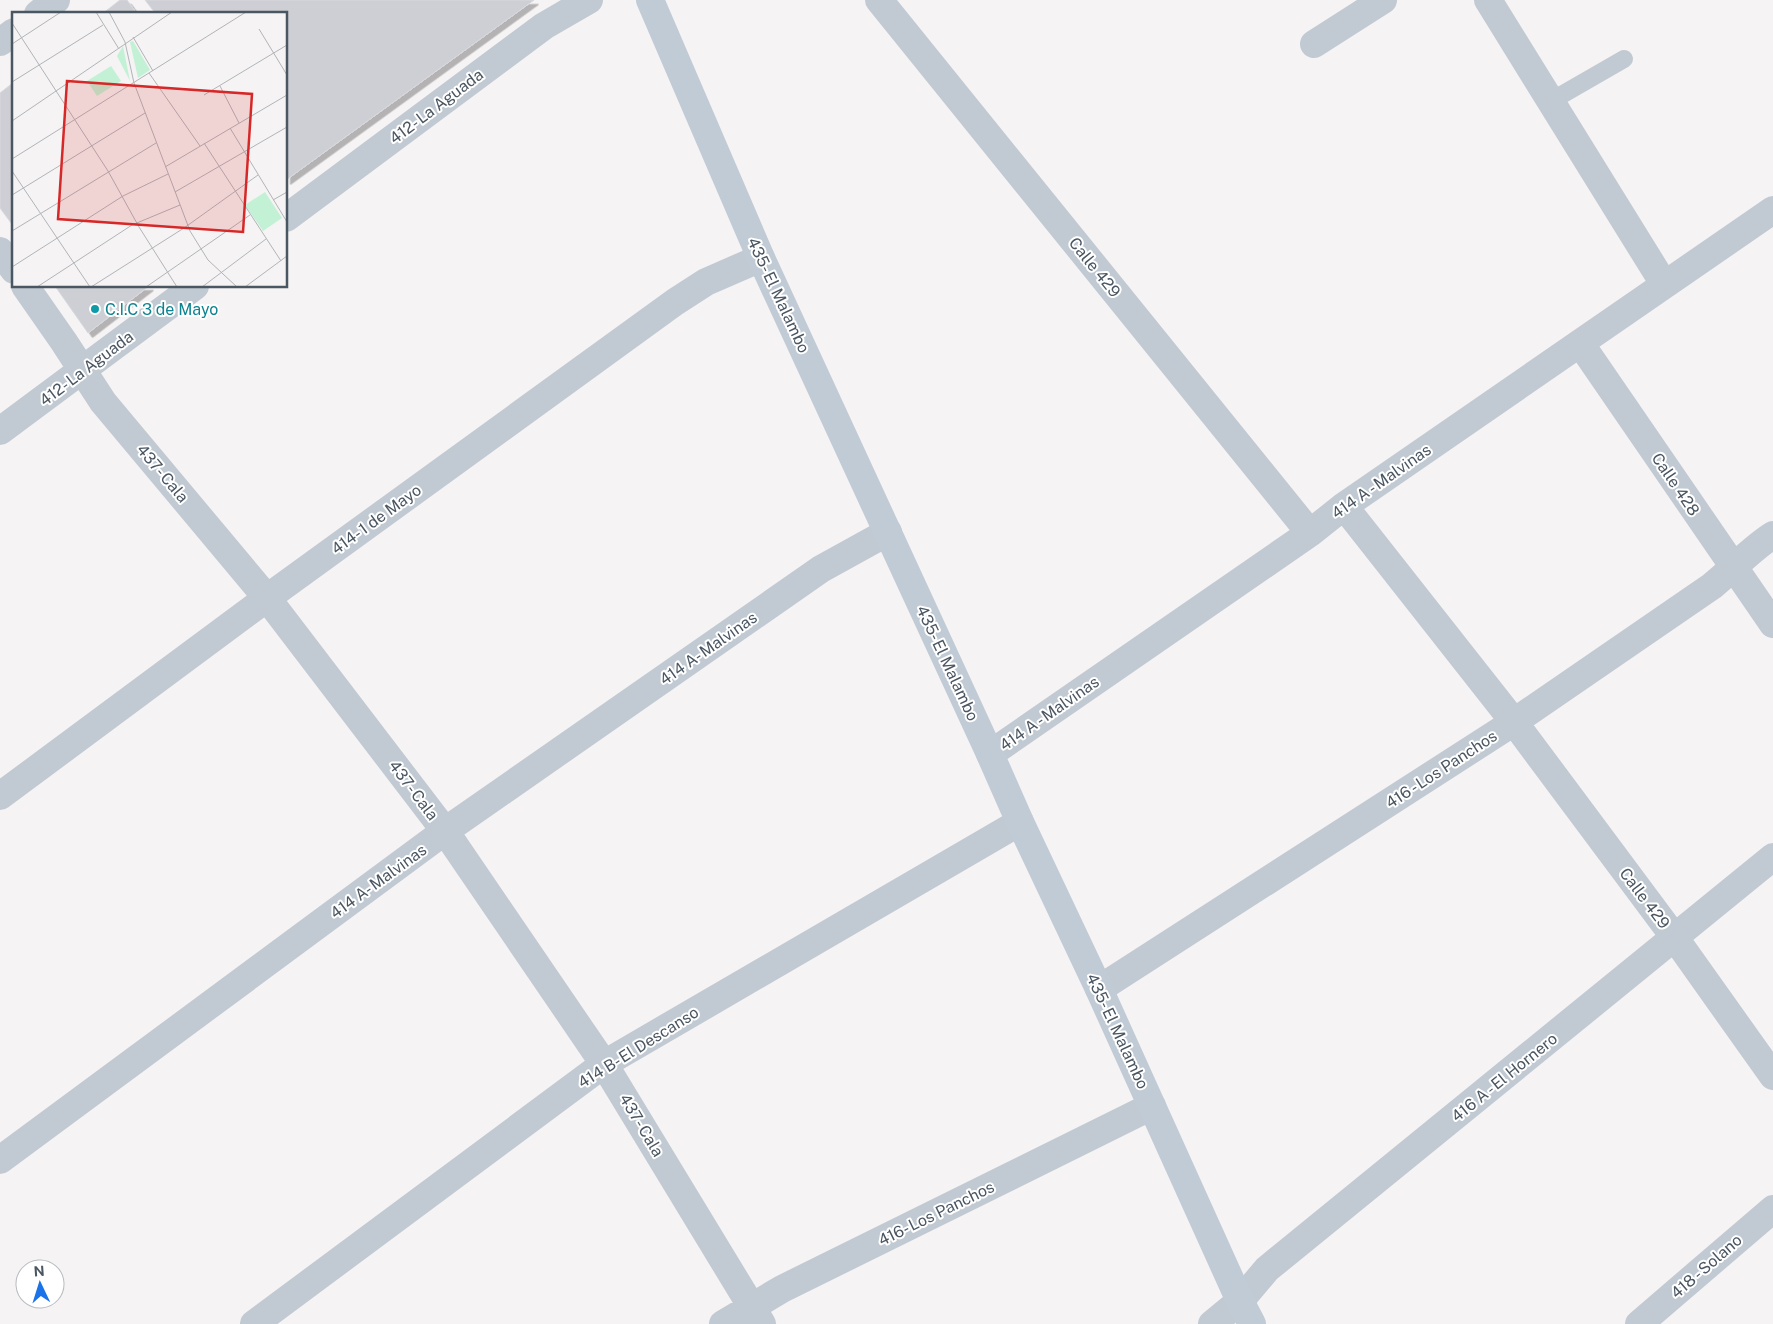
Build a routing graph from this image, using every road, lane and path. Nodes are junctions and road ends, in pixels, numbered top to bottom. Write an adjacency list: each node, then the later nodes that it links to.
1 (56, 0): 7 (street)
2 (590, 0): 14 (street, 412- La Aguada)
3 (650, 0): 16 (main road, 435- El Malambo)
4 (879, 0): 26 (street, Calle 429)
5 (1383, 0): 10 (street)
6 (1488, 0): 12 (street)
7 (41, 12)
8 (12, 33): 9 (street)
9 (0, 42)
10 (1314, 44)
11 (1624, 58): 12 (lane)
12 (1551, 101): 18 (street)
13 (1773, 210): 18 (street, 414 A - Malvinas)
14 (288, 217)
15 (0, 251): 17 (street)
16 (761, 258): 25 (main road, 435- El Malambo); 29 (street, 414- 1 de Mayo)
17 (12, 267)
18 (1664, 284): 21 (street, 414 A - Malvinas)
19 (26, 288): 22 (street, 437- Cala)
20 (192, 288): 22 (street, 412- La Aguada)
21 (1580, 343): 24 (street, 414 A - Malvinas); 28 (street, Calle 428)
22 (82, 370): 23 (street, 412- La Aguada); 29 (street, 437- Cala)
23 (0, 431)
24 (1344, 506): 26 (street, 414 A - Malvinas); 31 (street, Calle 429)
25 (888, 532): 32 (main road, 435- El Malambo); 35 (street, 414 A- Malvinas)
26 (1310, 533): 32 (street, 414 A - Malvinas)
27 (1773, 534): 28 (street, 416 - Los Panchos)
28 (1734, 569): 30 (street, Calle 428); 31 (street, 416 - Los Panchos)
29 (267, 598): 33 (street, 414- 1 de Mayo); 35 (street, 437- Cala)
30 (1773, 624)
31 (1514, 722): 37 (street, Calle 429); 38 (street, 416 - Los Panchos)
32 (990, 754): 34 (main road, 435- El Malambo)
33 (0, 796)
34 (1020, 822): 38 (main road, 435- El Malambo); 39 (street, 414 B- El Descanso)
35 (445, 831): 39 (street, 437- Cala); 42 (street, 414 A- Malvinas)
36 (1773, 858): 37 (street, 416 A - El Hornero)
37 (1675, 938): 40 (street, Calle 429); 44 (street, 416 A - El Hornero)
38 (1099, 989): 41 (main road, 435- El Malambo)
39 (604, 1064): 45 (street, 437- Cala); 46 (street, 414 B- El Descanso)
40 (1773, 1076)
41 (1152, 1106): 44 (main road, 435- El Malambo); 45 (street, 416- Los Panchos)
42 (0, 1160)
43 (1773, 1209): 49 (street, 418 - Solano)
44 (1246, 1312): 48 (street, 416 A - El Hornero)
45 (757, 1315): 47 (street, 416- Los Panchos)
46 (254, 1324)
47 (723, 1324)
48 (1212, 1324)
49 (1639, 1324)

